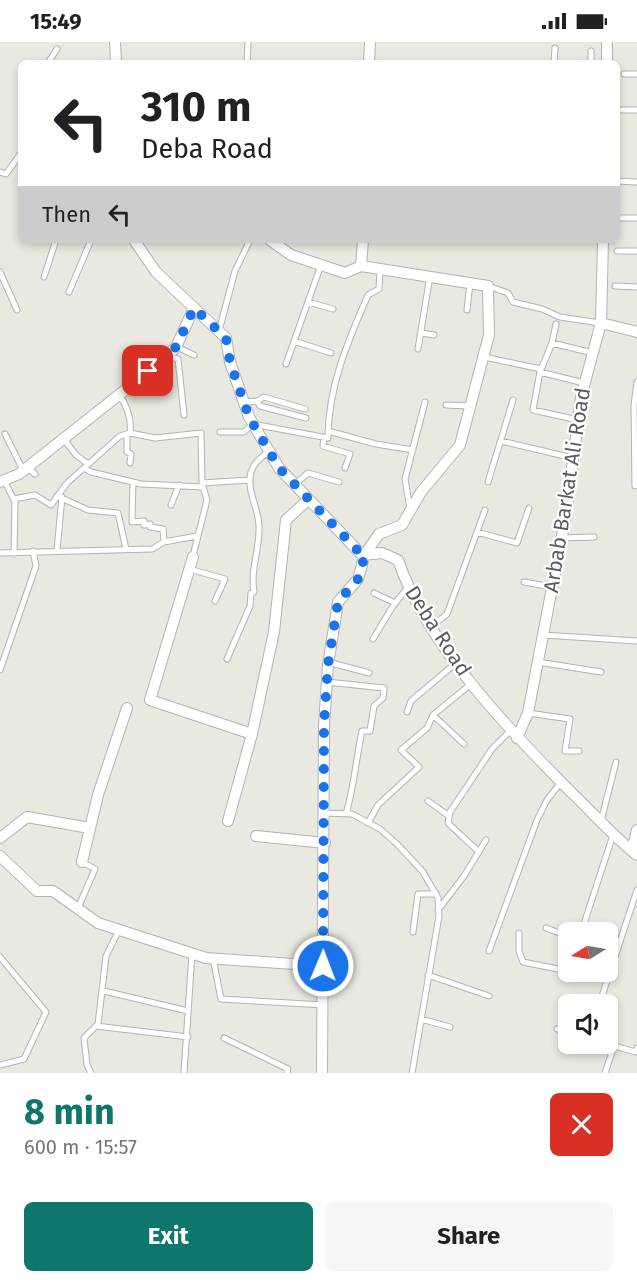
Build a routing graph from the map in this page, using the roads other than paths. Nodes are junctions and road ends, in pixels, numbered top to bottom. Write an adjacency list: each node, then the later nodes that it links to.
1 (115, 42): 9 (street)
2 (248, 42): 10 (lane)
3 (370, 42): 11 (street)
4 (607, 42): 14 (street)
5 (555, 48): 12 (lane)
6 (57, 49): 8 (lane)
7 (591, 51): 13 (lane)
8 (50, 60)
9 (116, 60)
10 (247, 60)
11 (369, 60)
12 (554, 60)
13 (591, 60)
14 (607, 60)
15 (624, 74): 16 (lane)
16 (637, 74)
17 (622, 110): 18 (lane)
18 (637, 110)
19 (18, 157): 20 (lane)
20 (0, 172)
21 (620, 181): 22 (lane)
22 (637, 182)
23 (620, 218): 24 (lane)
24 (637, 218)
25 (55, 243): 39 (lane)
26 (90, 243): 44 (lane)
27 (136, 243): 46 (street)
28 (249, 243): 52 (lane)
29 (274, 243): 34 (street)
30 (363, 243): 35 (street)
31 (603, 243): 50 (street, Arbab Barkat Ali Road)
32 (617, 251): 33 (lane)
33 (637, 251)
34 (321, 265): 35 (street); 45 (lane)
35 (361, 266): 36 (street)
36 (380, 267): 38 (street); 81 (lane)
37 (0, 272): 48 (lane)
38 (430, 276): 40 (street); 54 (lane)
39 (44, 277)
40 (470, 283): 41 (street); 49 (lane)
41 (488, 286): 50 (lane); 64 (street)
42 (615, 286): 43 (lane)
43 (637, 287)
44 (69, 292)
45 (308, 302): 47 (lane); 56 (lane)
46 (194, 308): 52 (street); 58 (street)
47 (333, 309)
48 (17, 310)
49 (467, 310)
50 (601, 323): 53 (street); 61 (street, Arbab Barkat Ali Road)
51 (556, 324): 57 (lane)
52 (219, 331): 72 (street)
53 (637, 332)
54 (421, 333): 55 (lane); 59 (lane)
55 (434, 335)
56 (294, 341): 60 (lane); 65 (lane)
57 (552, 343): 61 (lane); 66 (lane)
58 (176, 347): 62 (street); 63 (lane)
59 (418, 348)
60 (331, 353)
61 (592, 353): 68 (street, Arbab Barkat Ali Road)
62 (167, 355): 69 (street); 77 (lane)
63 (194, 355)
64 (483, 357): 66 (lane); 75 (street)
65 (286, 364)
66 (540, 371): 68 (lane); 79 (lane)
67 (637, 381): 103 (lane)
68 (584, 383): 79 (street, Arbab Barkat Ali Road)
69 (119, 394): 84 (lane); 85 (street)
70 (513, 400): 87 (lane)
71 (257, 401): 72 (lane); 76 (lane); 78 (lane)
72 (244, 402): 80 (street)
73 (425, 402): 88 (lane)
74 (446, 405): 75 (lane)
75 (470, 406): 109 (street)
76 (305, 409)
77 (184, 415)
78 (306, 418)
79 (578, 420): 90 (street, Arbab Barkat Ali Road)
80 (254, 424): 82 (lane); 86 (lane); 89 (street)
81 (328, 431): 86 (lane); 88 (lane)
82 (220, 432)
83 (4, 434): 94 (lane)
84 (128, 434): 91 (lane); 92 (lane); 101 (lane)
85 (63, 438): 92 (lane); 94 (street)
86 (324, 438): 93 (lane)
87 (501, 441): 90 (lane); 99 (lane)
88 (413, 450): 109 (lane)
89 (269, 451): 95 (lane); 102 (street)
90 (573, 458): 114 (street, Arbab Barkat Ali Road)
91 (130, 463)
92 (86, 466): 97 (lane); 104 (lane)
93 (345, 468)
94 (28, 470): 96 (street)
95 (250, 480): 101 (lane); 134 (lane)
96 (2, 481): 105 (lane)
97 (133, 482): 100 (lane); 115 (lane)
98 (339, 482): 102 (lane)
99 (488, 482)
100 (179, 485): 101 (lane); 107 (lane)
101 (203, 485): 112 (lane)
102 (294, 485): 106 (street)
103 (635, 486)
104 (60, 497): 105 (lane); 116 (lane); 117 (lane)
105 (14, 499): 120 (lane)
106 (308, 500): 121 (street); 147 (street)
107 (171, 505)
108 (530, 508): 111 (lane)
109 (411, 510): 121 (street)
110 (485, 510): 111 (lane)
111 (477, 532): 130 (lane)
112 (197, 536): 115 (lane); 122 (lane)
113 (594, 537): 114 (lane)
114 (561, 538): 126 (street, Arbab Barkat Ali Road)
115 (164, 542): 116 (lane)
116 (126, 549): 117 (lane)
117 (57, 550): 118 (lane)
118 (33, 551): 120 (lane); 138 (lane)
119 (0, 553): 120 (lane)
120 (14, 554)
121 (365, 555): 125 (street, Deba Road); 135 (street)
122 (193, 557): 123 (street)
123 (189, 569): 128 (lane); 147 (street)
124 (524, 582): 126 (lane)
125 (408, 587): 129 (lane); 130 (street, Deba Road)
126 (551, 587): 131 (street, Arbab Barkat Ali Road)
127 (374, 593): 129 (lane)
128 (215, 601)
129 (395, 603): 132 (lane)
130 (432, 626): 136 (street, Deba Road)
131 (542, 635): 133 (lane); 137 (street, Arbab Barkat Ali Road)
132 (374, 639)
133 (637, 641)
134 (227, 659)
135 (328, 662): 140 (lane); 141 (street)
136 (457, 662): 142 (street, Deba Road); 144 (lane)
137 (537, 662): 139 (lane); 145 (street, Arbab Barkat Ali Road)
138 (0, 670)
139 (601, 672)
140 (369, 673)
141 (327, 681): 154 (street); 155 (lane)
142 (472, 683): 146 (lane); 148 (street, Deba Road)
143 (127, 708): 160 (street)
144 (407, 712)
145 (528, 713): 148 (street, Arbab Barkat Ali Road); 150 (lane)
146 (433, 715): 149 (lane); 159 (lane)
147 (252, 734): 157 (street)
148 (513, 735): 152 (street, Deba Road); 156 (lane)
149 (464, 744)
150 (579, 751)
151 (616, 762): 158 (lane)
152 (561, 782): 158 (street, Deba Road); 182 (lane)
153 (428, 801): 156 (lane)
154 (323, 813): 155 (lane); 166 (street)
155 (346, 814): 159 (lane)
156 (449, 816): 167 (lane)
157 (228, 821)
158 (601, 821): 162 (street, Deba Road)
159 (368, 823): 172 (lane)
160 (90, 828): 164 (street); 170 (street)
161 (637, 830): 168 (street)
162 (613, 834): 168 (street, Deba Road); 175 (lane)
163 (256, 836): 166 (street)
164 (0, 838)
165 (486, 840): 167 (lane)
166 (325, 843): 186 (street)
167 (479, 852): 174 (lane)
168 (634, 853)
169 (0, 856): 173 (street)
170 (82, 862): 173 (lane)
171 (637, 890): 181 (lane)
172 (436, 894): 174 (lane); 178 (lane)
173 (78, 908): 177 (street)
174 (438, 909): 188 (lane)
175 (585, 922)
176 (546, 927): 179 (lane)
177 (119, 930): 183 (street); 189 (lane)
178 (413, 932)
179 (558, 932)
180 (519, 933): 187 (lane)
181 (618, 943)
182 (489, 951)
183 (192, 953): 185 (street); 192 (lane)
184 (0, 957): 201 (lane)
185 (213, 958): 186 (street); 191 (lane)
186 (323, 966): 191 (street)
187 (558, 969)
188 (428, 975): 190 (lane); 193 (lane)
189 (104, 991): 192 (lane); 194 (lane)
190 (489, 996)
191 (324, 1005): 205 (street)
192 (188, 1011): 196 (lane)
193 (421, 1019): 195 (lane); 206 (lane)
194 (96, 1026): 196 (lane); 202 (lane)
195 (450, 1027)
196 (188, 1037): 203 (lane)
197 (224, 1038): 204 (lane)
198 (618, 1047): 199 (lane)
199 (637, 1048)
200 (611, 1054): 207 (lane)
201 (0, 1065)
202 (91, 1073)
203 (184, 1073)
204 (287, 1073)
205 (322, 1073)
206 (412, 1073)
207 (605, 1073)

